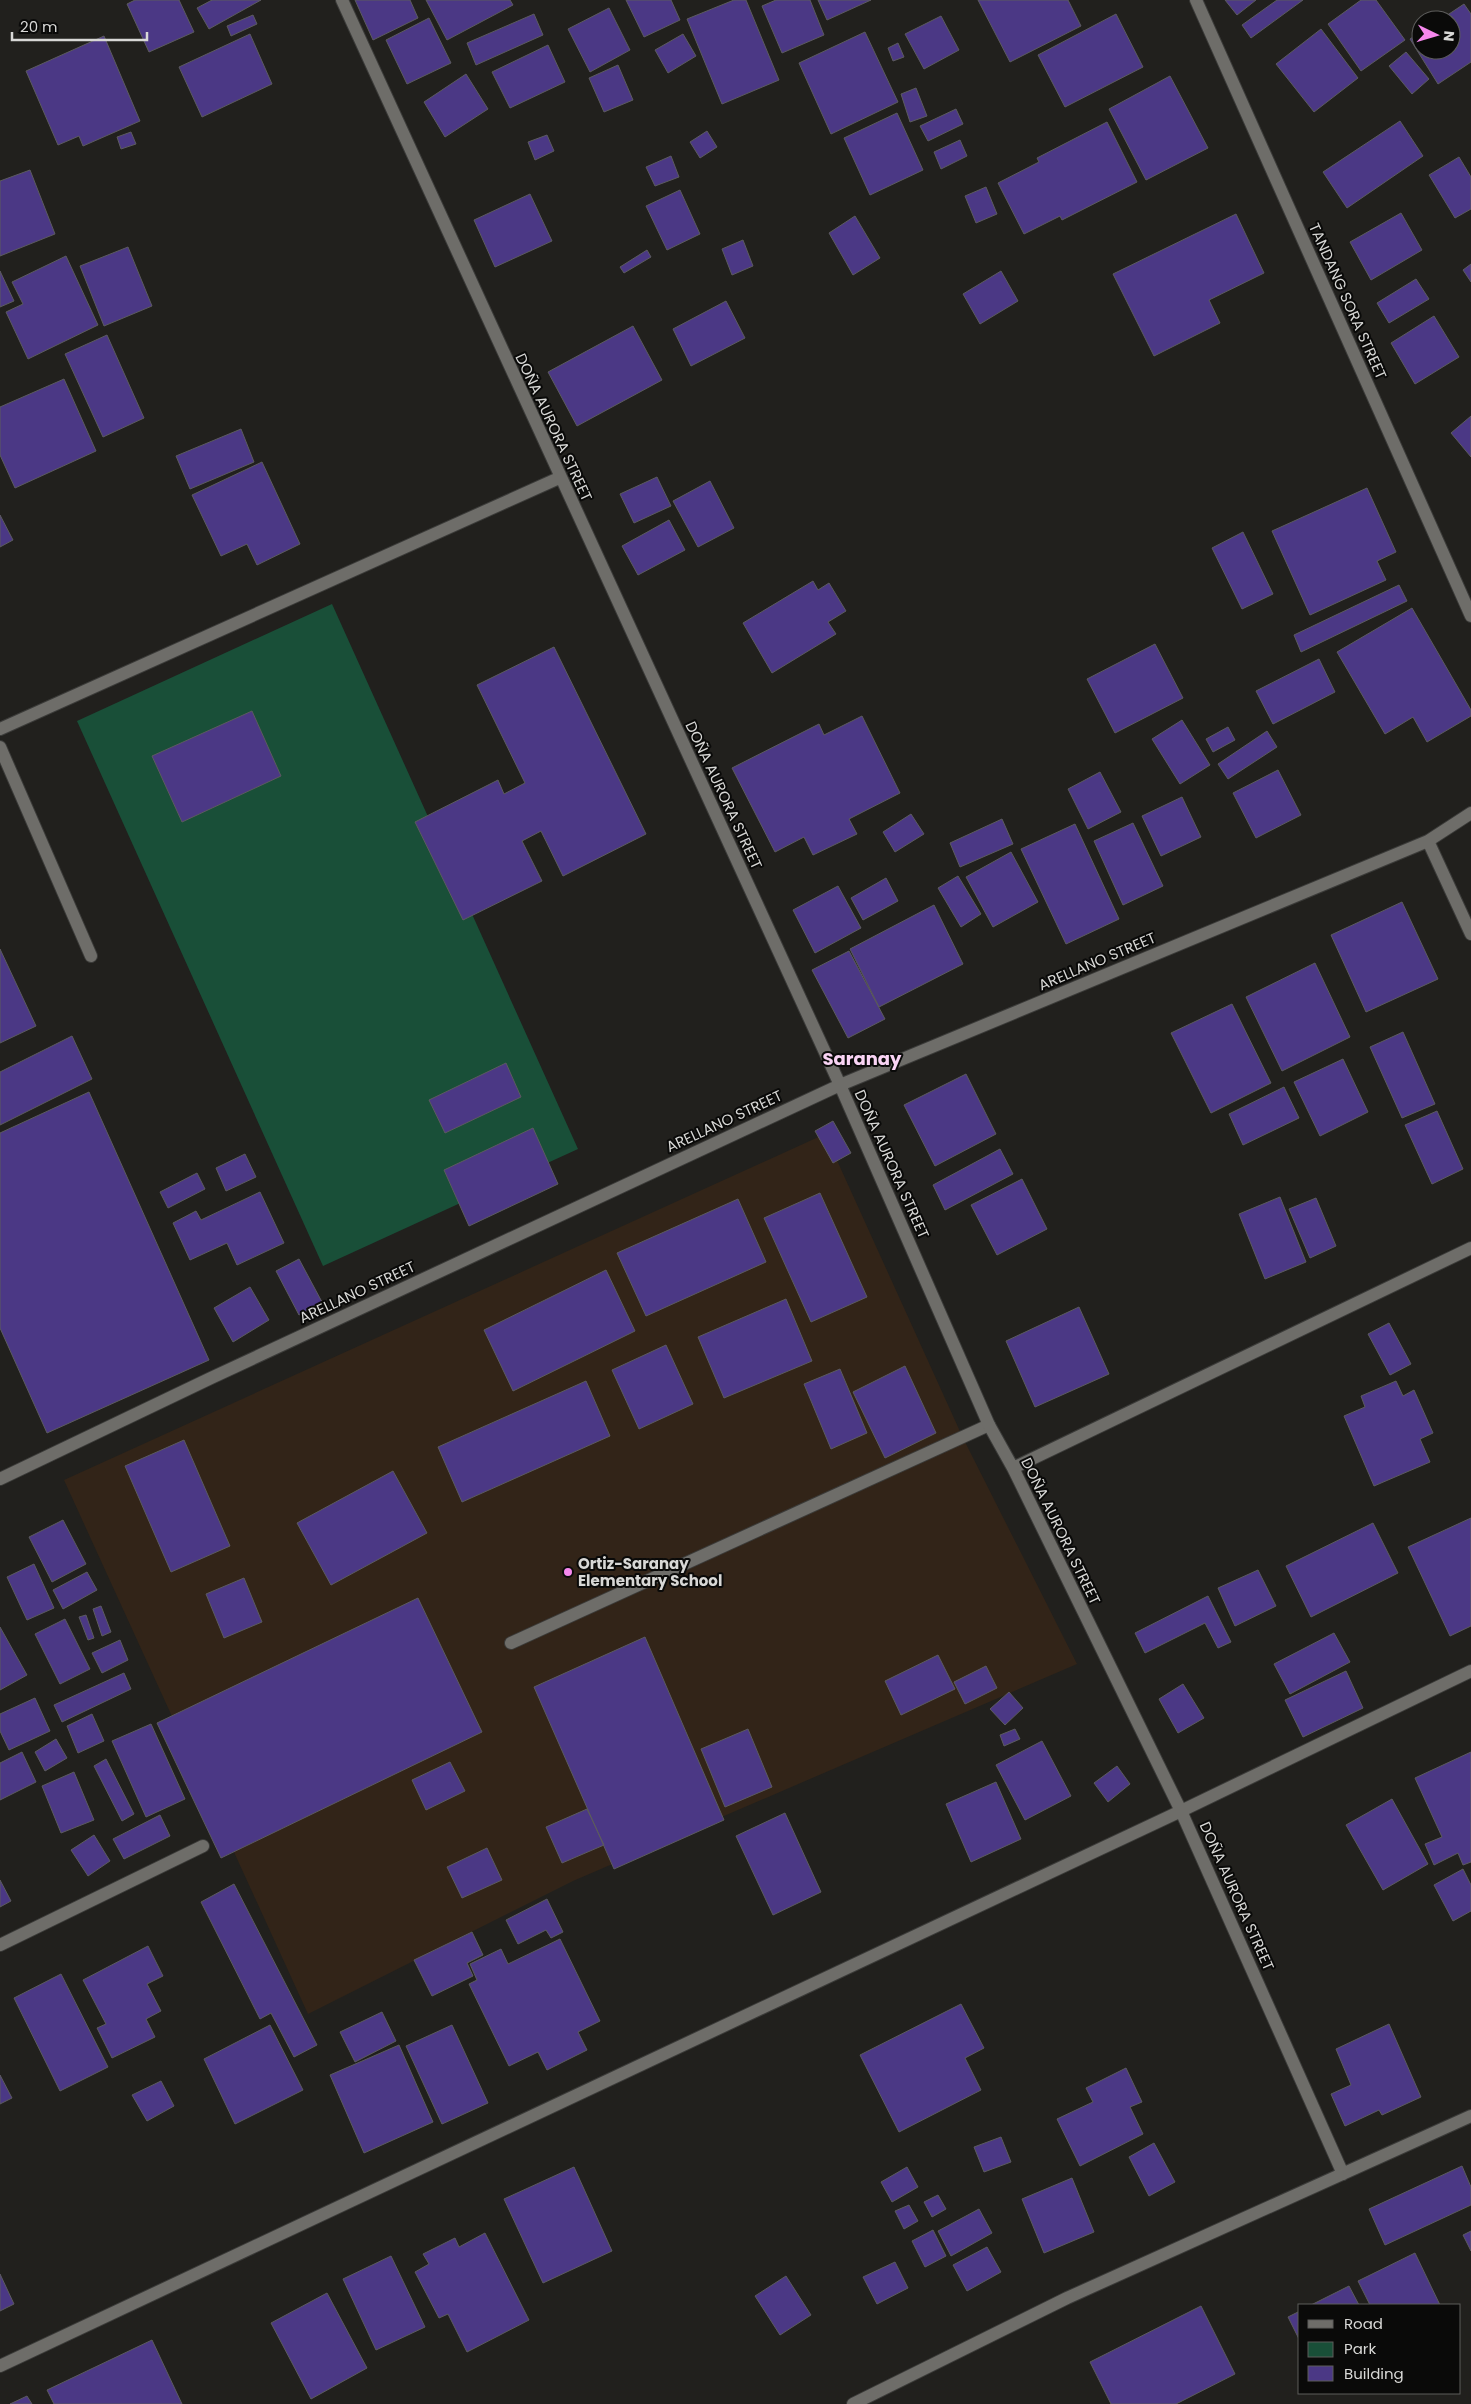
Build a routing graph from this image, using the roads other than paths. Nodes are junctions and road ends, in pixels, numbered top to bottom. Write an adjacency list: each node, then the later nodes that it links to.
1 (342, 0): 3 (street, DOÑA AURORA STREET)
2 (1196, 0): 4 (street, TANDANG SORA STREET)
3 (559, 478): 5 (street); 11 (street, DOÑA AURORA STREET)
4 (1471, 616)
5 (0, 729)
6 (0, 747): 10 (street)
7 (1471, 813): 8 (street, ARELLANO STREET)
8 (1428, 841): 9 (street); 11 (street, ARELLANO STREET)
9 (1471, 934)
10 (91, 956)
11 (840, 1085): 13 (street, DOÑA AURORA STREET); 15 (street, ARELLANO STREET)
12 (1471, 1248): 14 (street)
13 (989, 1425): 14 (street, DOÑA AURORA STREET); 16 (street)
14 (1013, 1468): 18 (street, DOÑA AURORA STREET)
15 (0, 1479)
16 (511, 1643)
17 (1471, 1671): 18 (street)
18 (1180, 1811): 22 (street, DOÑA AURORA STREET); 23 (street)
19 (203, 1846): 20 (street)
20 (0, 1945)
21 (1471, 2116): 22 (street)
22 (1343, 2174): 24 (street)
23 (0, 2366)
24 (853, 2404)

